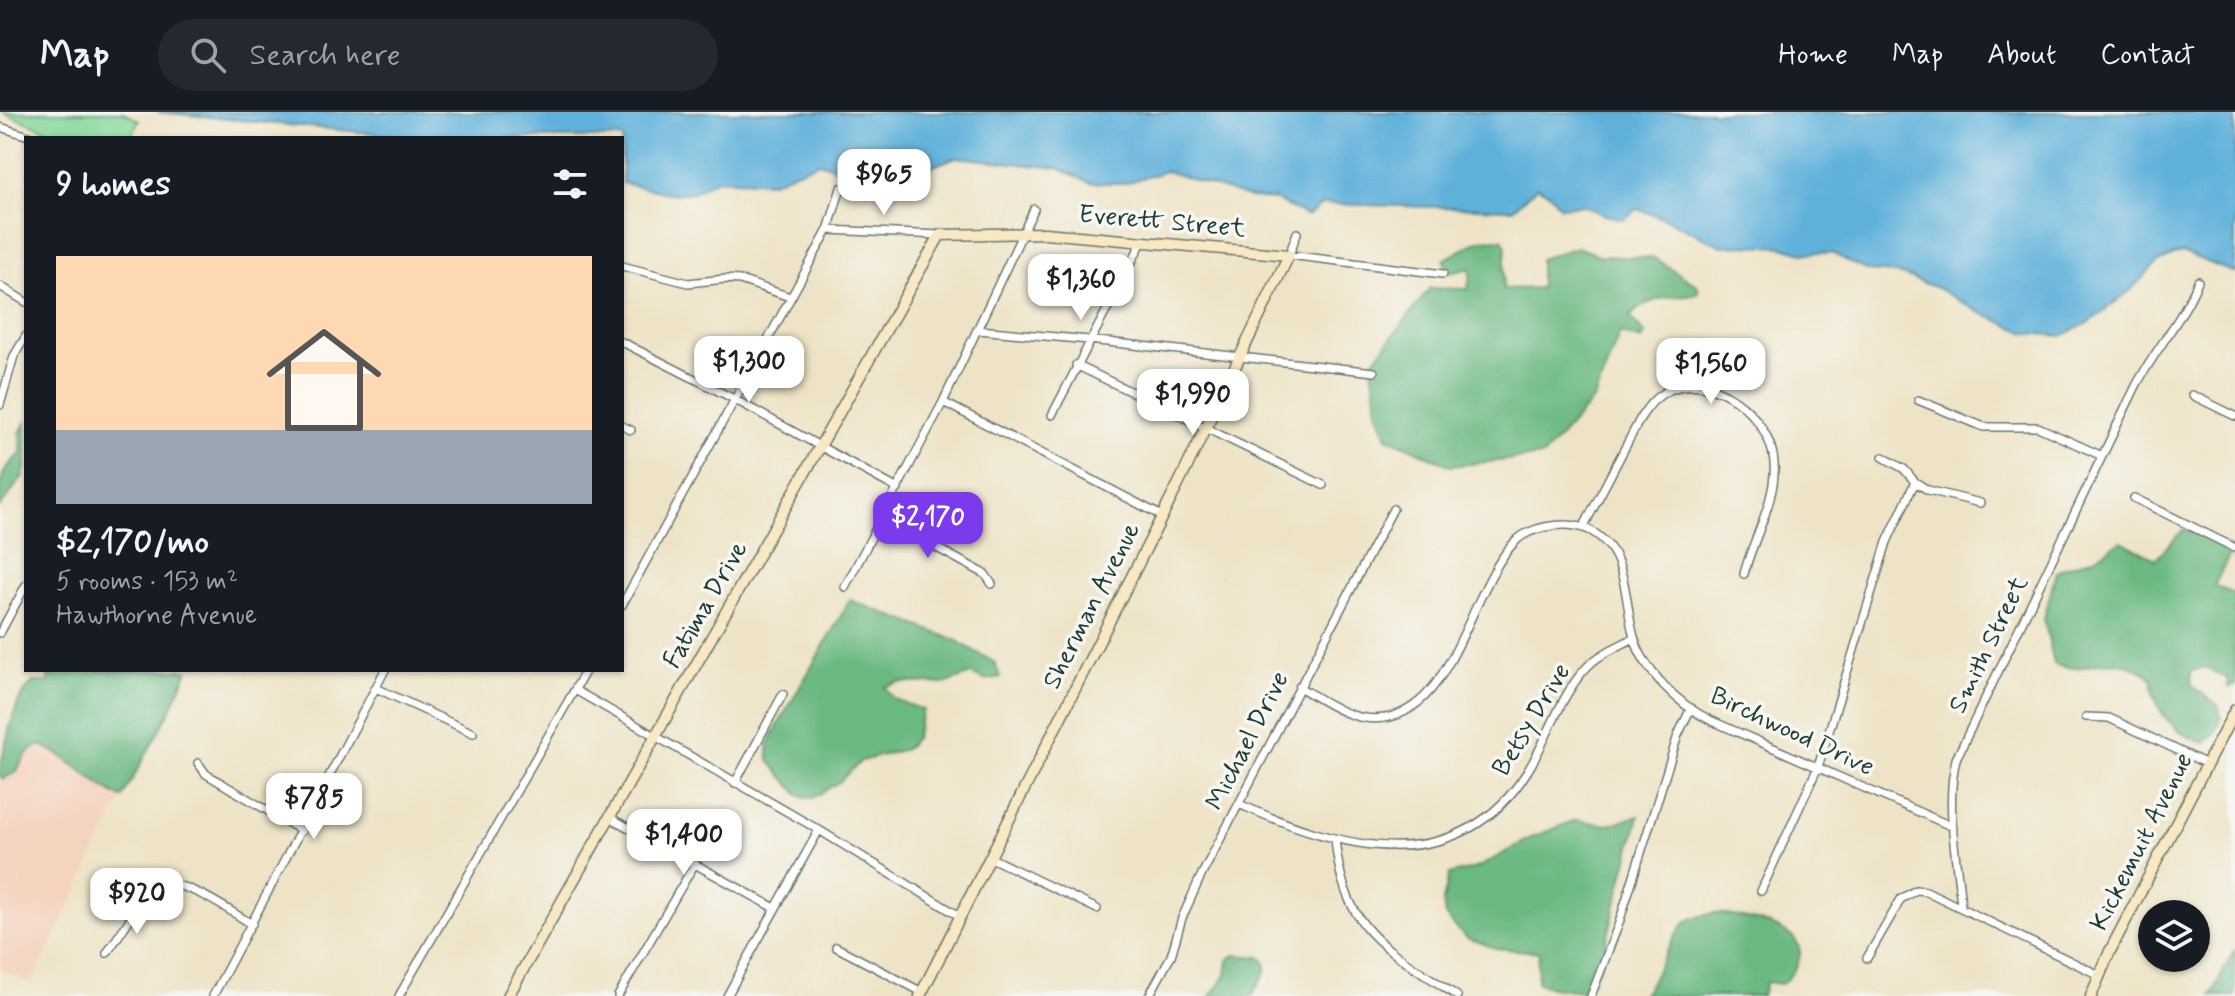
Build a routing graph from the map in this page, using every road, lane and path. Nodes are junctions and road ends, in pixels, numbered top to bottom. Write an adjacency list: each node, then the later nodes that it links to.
1 (0, 127): 2 (street)
2 (29, 136)
3 (841, 188): 5 (street)
4 (1034, 209): 6 (street)
5 (828, 230): 8 (street, Everett Street); 15 (street)
6 (1024, 233): 8 (street, Everett Street); 9 (street, Everett Street); 17 (street)
7 (1297, 233): 10 (street, Sherman Avenue)
8 (940, 235): 34 (street, Fatima Drive)
9 (1141, 244): 10 (street, Everett Street); 19 (street)
10 (1289, 255): 12 (street, Everett Street); 21 (street, Sherman Avenue)
11 (624, 267): 15 (street)
12 (1443, 274)
13 (2198, 281): 35 (street, Smith Street)
14 (0, 286): 16 (street)
15 (790, 297): 25 (street)
16 (24, 301)
17 (979, 330): 19 (street); 27 (street)
18 (24, 339): 28 (street)
19 (1089, 340): 21 (street); 22 (street)
20 (624, 343): 25 (street)
21 (1241, 357): 23 (street); 31 (street, Sherman Avenue)
22 (1076, 365): 29 (street); 31 (street)
23 (1374, 372)
24 (2192, 395): 30 (street)
25 (734, 399): 34 (street); 51 (street)
26 (1918, 400): 35 (street)
27 (943, 402): 39 (street); 43 (street)
28 (0, 405)
29 (1052, 415)
30 (2235, 416)
31 (1206, 426): 38 (street); 43 (street, Sherman Avenue)
32 (624, 427): 33 (street)
33 (631, 430)
34 (821, 446): 39 (street); 64 (street, Fatima Drive)
35 (2102, 456): 71 (street, Smith Street)
36 (1883, 457): 37 (street)
37 (1915, 482): 41 (street); 67 (street)
38 (1323, 485)
39 (898, 489): 44 (street)
40 (2134, 498): 46 (street)
41 (1980, 503)
42 (1393, 509): 56 (street, Michael Drive)
43 (1162, 516): 75 (street, Sherman Avenue)
44 (882, 518): 48 (street); 49 (street)
45 (1583, 528): 47 (street); 53 (street, Birchwood Drive); 56 (street)
46 (2235, 548)
47 (1744, 574)
48 (992, 584)
49 (845, 587)
50 (24, 589): 52 (street)
51 (624, 601)
52 (0, 633)
53 (1634, 638): 60 (street, Birchwood Drive); 74 (street, Betsy Drive)
54 (384, 672): 57 (street)
55 (585, 672): 58 (street)
56 (1299, 687): 69 (street, Michael Drive)
57 (376, 688): 63 (street); 73 (street)
58 (575, 690): 64 (street); 89 (street)
59 (783, 694): 68 (street)
60 (1691, 708): 67 (street, Birchwood Drive); 95 (street)
61 (2235, 710): 66 (street, Kickemuit Avenue)
62 (2086, 717): 66 (street)
63 (473, 733)
64 (656, 737): 68 (street); 70 (street, Fatima Drive)
65 (198, 763): 73 (street)
66 (2207, 764): 86 (street, Kickemuit Avenue)
67 (1818, 767): 71 (street, Birchwood Drive); 77 (street)
68 (735, 783): 72 (street)
69 (1239, 804): 74 (street, Betsy Drive); 93 (street, Michael Drive)
70 (609, 817): 76 (street); 90 (street, Fatima Drive)
71 (1953, 827): 78 (street, Smith Street)
72 (819, 830): 79 (street); 81 (street)
73 (302, 831): 82 (street)
74 (1335, 839): 94 (street)
75 (991, 858): 80 (street); 81 (street, Sherman Avenue)
76 (694, 865): 79 (street); 91 (street)
77 (1761, 891)
78 (1961, 906): 85 (street); 86 (street)
79 (775, 908): 92 (street)
80 (1097, 909)
81 (961, 917): 87 (street, Sherman Avenue)
82 (252, 924): 84 (street); 88 (street)
83 (836, 947): 87 (street)
84 (107, 953)
85 (1867, 958)
86 (2099, 975): 96 (street, Kickemuit Avenue)
87 (921, 994)
88 (213, 996)
89 (399, 996)
90 (508, 996)
91 (618, 996)
92 (727, 996)
93 (1149, 996)
94 (1457, 996)
95 (1591, 996)
96 (2091, 996)

